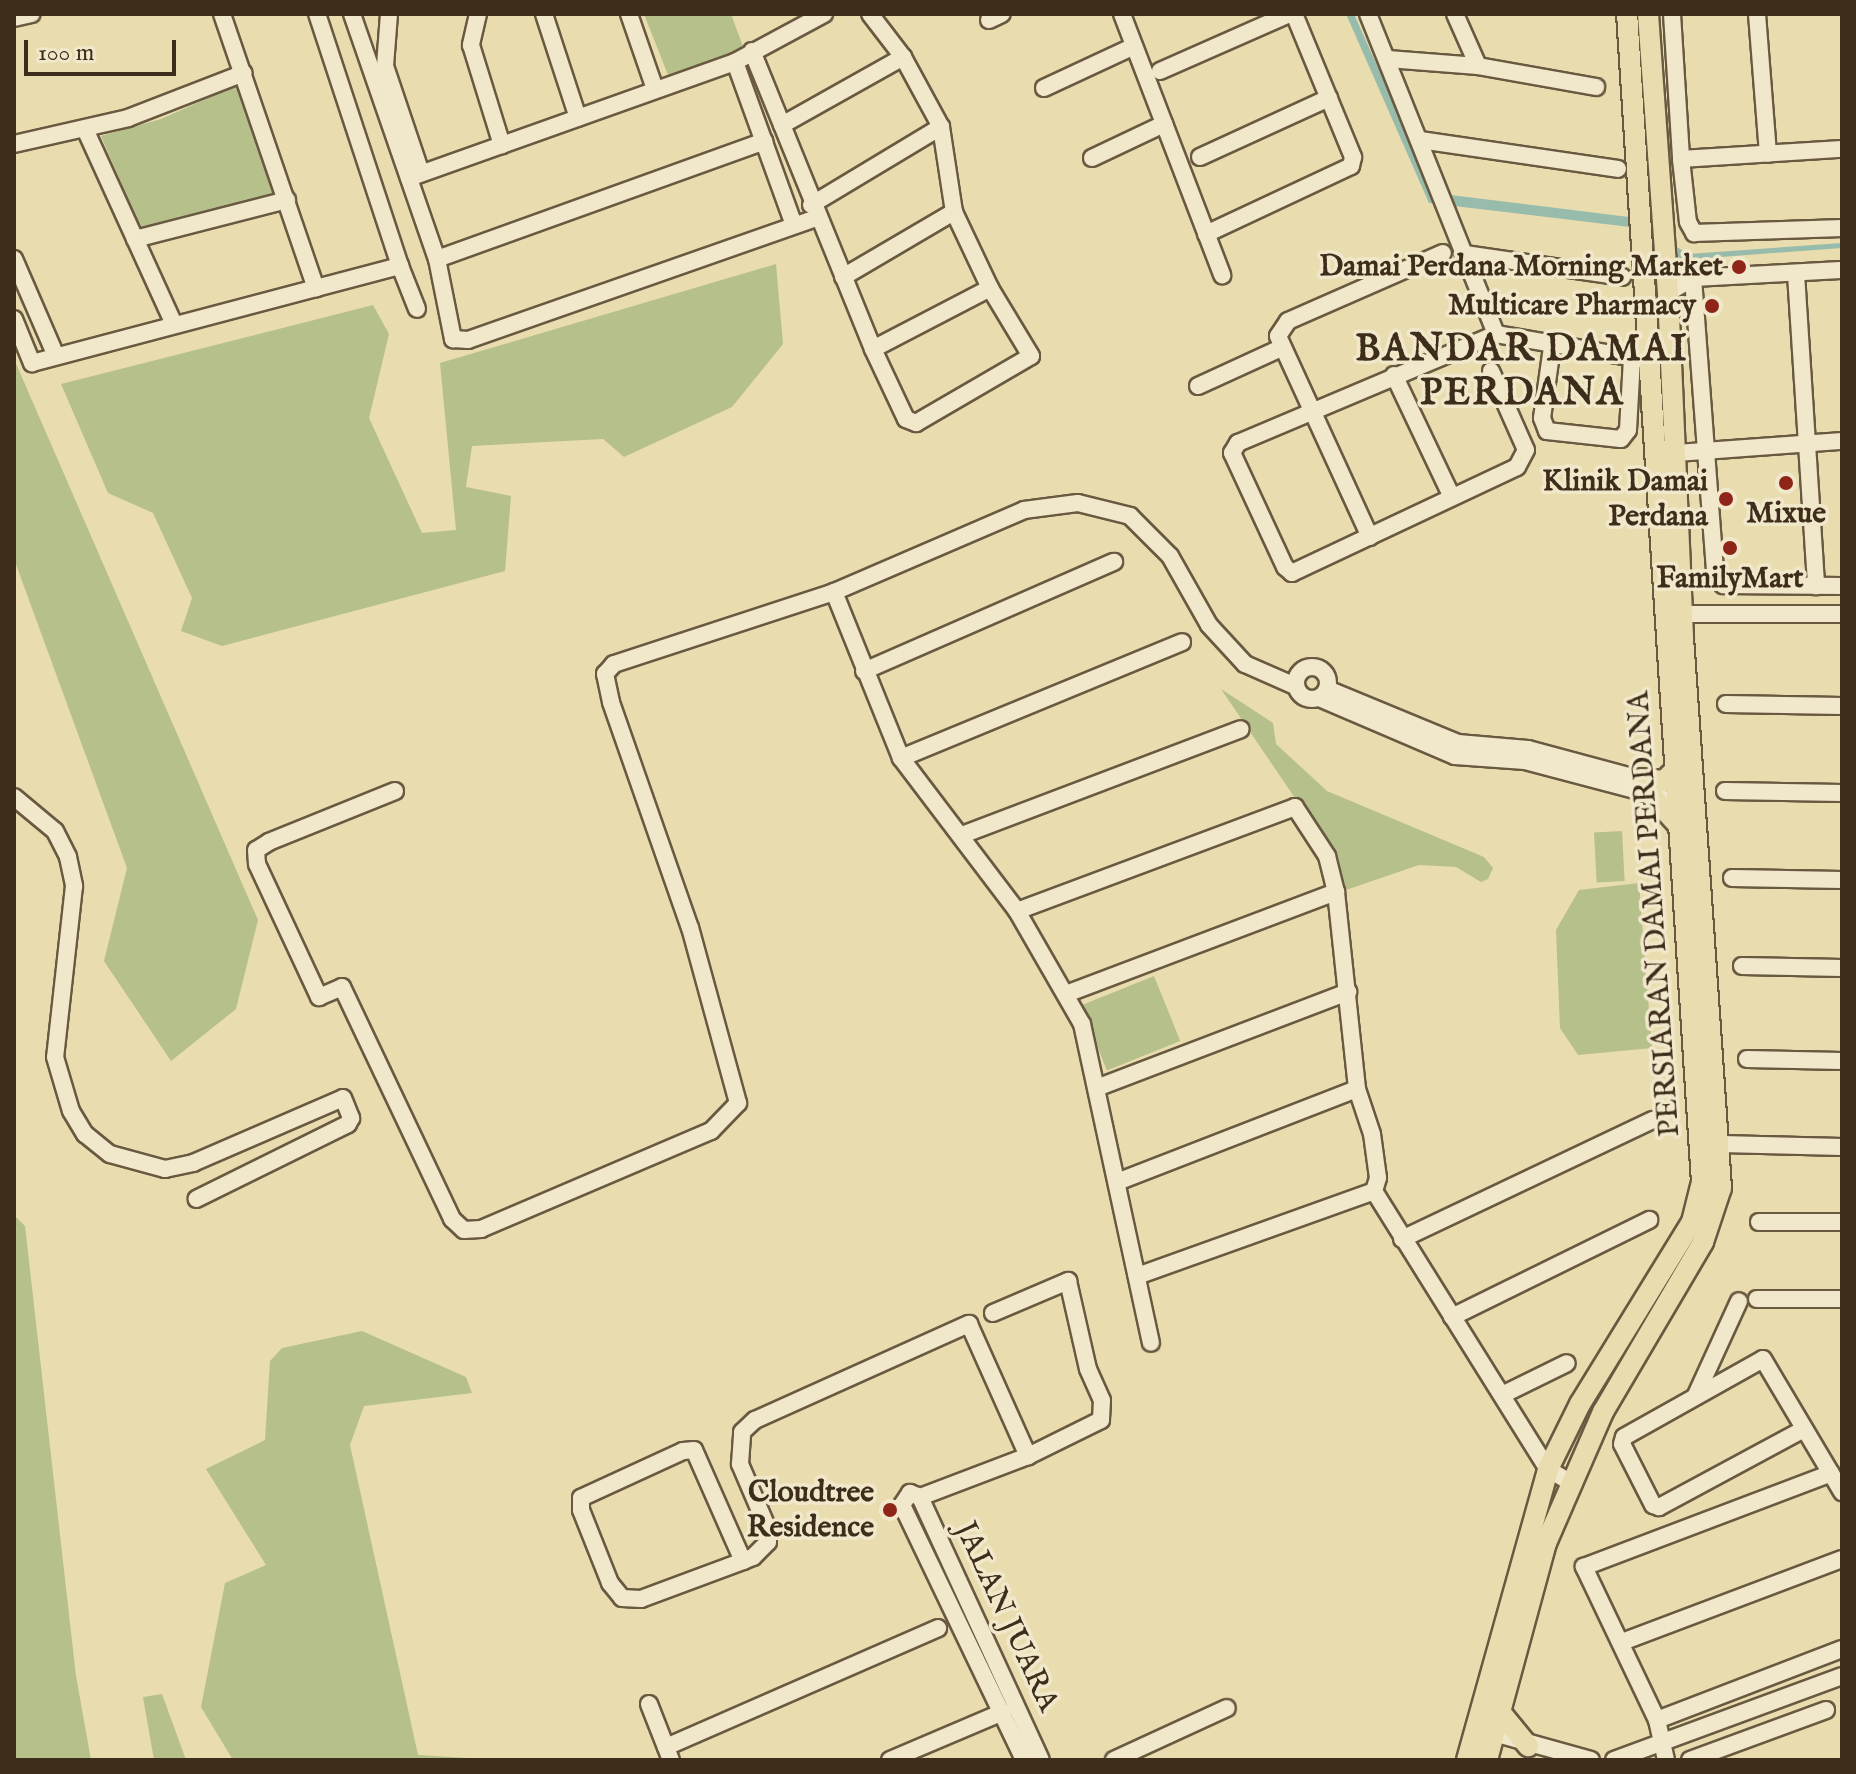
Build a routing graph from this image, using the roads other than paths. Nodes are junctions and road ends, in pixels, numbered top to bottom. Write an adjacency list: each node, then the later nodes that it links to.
1 (32, 14): 19 (street)
2 (222, 14): 26 (street)
3 (317, 14): 59 (street)
4 (352, 14): 46 (street)
5 (389, 14): 46 (street)
6 (478, 14): 39 (street)
7 (544, 14): 31 (street)
8 (629, 14): 29 (street)
9 (824, 14): 21 (street)
10 (870, 14): 22 (street)
11 (1122, 14): 20 (street)
12 (1292, 14): 25 (street); 30 (street)
13 (1368, 14): 23 (street)
14 (1455, 14): 24 (street)
15 (1627, 14): 77 (main road, PERSIARAN DAMAI PERDANA)
16 (1648, 14): 55 (main road, PERSIARAN DAMAI PERDANA)
17 (1672, 14): 44 (street)
18 (1757, 14): 41 (street)
19 (14, 18)
20 (1134, 46): 28 (street); 32 (street)
21 (744, 56): 29 (street); 33 (street); 37 (street)
22 (903, 57): 33 (street); 34 (street)
23 (1388, 59): 24 (street); 36 (street)
24 (1478, 66): 27 (street)
25 (1160, 71)
26 (244, 73): 35 (street); 47 (street)
27 (1596, 87)
28 (1044, 88)
29 (655, 89): 31 (street)
30 (1329, 98): 42 (street); 52 (street)
31 (578, 118): 39 (street)
32 (1164, 124): 43 (street); 52 (street)
33 (782, 125): 48 (street)
34 (941, 127): 48 (street); 49 (street)
35 (85, 129): 38 (street); 53 (street)
36 (1420, 140): 45 (street); 56 (street)
37 (764, 141): 50 (street); 58 (street)
38 (14, 144)
39 (502, 145): 46 (street)
40 (1842, 149): 41 (street)
41 (1768, 154): 44 (street)
42 (1200, 157)
43 (1092, 158)
44 (1681, 159): 51 (street)
45 (1618, 169)
46 (415, 176): 58 (street)
47 (287, 200): 53 (street); 66 (street)
48 (813, 211): 50 (street); 63 (street)
49 (954, 212): 63 (street); 67 (street)
50 (794, 225): 58 (street)
51 (1842, 228)
52 (1206, 234): 62 (street)
53 (135, 239): 71 (street)
54 (1443, 253): 73 (street)
55 (1664, 253): 65 (street); 68 (main road, PERSIARAN DAMAI PERDANA)
56 (1465, 254): 64 (street); 72 (street)
57 (14, 259): 76 (street)
58 (437, 259)
59 (400, 266): 66 (street); 69 (street)
60 (1842, 270): 61 (street)
61 (1796, 274): 65 (street); 83 (street)
62 (1222, 275)
63 (843, 277): 75 (street)
64 (1622, 277)
65 (1693, 278): 68 (street); 84 (street)
66 (316, 288): 71 (street)
67 (990, 288): 75 (street); 75 (street)
68 (1668, 293): 85 (main road, PERSIARAN DAMAI PERDANA)
69 (417, 309)
70 (14, 319): 76 (street)
71 (173, 322): 76 (street)
72 (1496, 334): 74 (street); 79 (street)
73 (1280, 342): 80 (street); 81 (street)
74 (1552, 347): 77 (street); 77 (street)
75 (873, 349)
76 (56, 356)
77 (1640, 359): 86 (main road, PERSIARAN DAMAI PERDANA)
78 (1491, 371): 87 (street)
79 (1394, 375): 81 (street); 87 (street)
80 (1198, 386)
81 (1312, 408): 88 (street); 88 (street)
82 (1842, 441): 83 (street)
83 (1807, 443): 84 (street); 90 (street)
84 (1704, 450): 85 (street); 90 (street)
85 (1677, 452): 86 (street); 93 (main road, PERSIARAN DAMAI PERDANA)
86 (1656, 454): 108 (main road, PERSIARAN DAMAI PERDANA)
87 (1452, 497): 88 (street)
88 (1370, 537)
89 (1114, 562): 96 (street)
90 (1816, 586): 91 (street)
91 (1842, 586)
92 (834, 592): 96 (street); 97 (street); 104 (street)
93 (1687, 605): 94 (street); 108 (main road, PERSIARAN DAMAI PERDANA); 108 (main road, PERSIARAN DAMAI PERDANA)
94 (1842, 614)
95 (1182, 642): 102 (street)
96 (864, 671): 102 (street)
97 (1292, 679): 98 (street); 98 (street)
98 (1323, 694): 103 (street)
99 (1726, 704): 100 (street)
100 (1842, 706)
101 (1241, 729): 109 (street)
102 (901, 758): 109 (street)
103 (1646, 787): 108 (main road); 108 (main road)
104 (395, 791)
105 (1725, 791): 106 (street)
106 (1842, 793)
107 (14, 797): 127 (street)
108 (1685, 799): 123 (main road, PERSIARAN DAMAI PERDANA); 132 (main road, PERSIARAN DAMAI PERDANA)
109 (962, 835): 113 (street)
110 (1732, 878): 111 (street)
111 (1842, 880)
112 (1336, 892): 113 (street); 116 (street); 117 (street)
113 (1017, 911): 117 (street)
114 (1742, 966): 115 (street)
115 (1842, 968)
116 (1348, 992): 120 (street); 121 (street)
117 (1066, 994): 120 (street)
118 (1747, 1059): 119 (street)
119 (1842, 1061)
120 (1099, 1087): 125 (street)
121 (1357, 1089): 125 (street); 126 (street)
122 (1653, 1120): 131 (street)
123 (1721, 1144): 124 (street); 133 (main road, PERSIARAN DAMAI PERDANA)
124 (1842, 1147)
125 (1117, 1182): 134 (street)
126 (1374, 1191): 131 (street); 134 (street)
127 (196, 1199)
128 (1649, 1220): 139 (street)
129 (1759, 1222): 130 (street)
130 (1842, 1222)
131 (1402, 1239): 139 (street)
132 (1679, 1244): 133 (main road); 146 (main road, PERSIARAN DAMAI PERDANA)
133 (1694, 1259): 148 (main road, PERSIARAN DAMAI PERDANA)
134 (1137, 1276): 140 (street)
135 (1757, 1299): 136 (street)
136 (1842, 1299)
137 (1739, 1301): 143 (street)
138 (993, 1313): 145 (street)
139 (1452, 1317): 142 (street)
140 (1151, 1343)
141 (1567, 1363): 142 (street)
142 (1502, 1395): 146 (street)
143 (1696, 1395): 144 (street); 144 (street)
144 (1804, 1429): 147 (street)
145 (1028, 1456): 150 (street); 152 (street)
146 (1548, 1469): 148 (street); 163 (main road, PERSIARAN DAMAI PERDANA)
147 (1831, 1473): 149 (street); 154 (street)
148 (1570, 1482): 161 (main road, PERSIARAN DAMAI PERDANA)
149 (1842, 1492)
150 (920, 1497): 160 (street, JALAN JUARA); 171 (street, JALAN JUARA)
151 (1842, 1559): 154 (street)
152 (743, 1561): 152 (street)
153 (938, 1628): 166 (street)
154 (1622, 1642): 162 (street)
155 (1842, 1649): 162 (street)
156 (1842, 1676): 165 (street)
157 (649, 1704): 166 (street)
158 (1227, 1708): 172 (street)
159 (1826, 1710): 176 (street)
160 (1003, 1712): 169 (street); 170 (street, JALAN JUARA)
161 (1501, 1713): 163 (main road, PERSIARAN DAMAI PERDANA); 164 (main road)
162 (1657, 1720): 165 (street)
163 (1486, 1731): 164 (street); 167 (main road, PERSIARAN DAMAI PERDANA); 173 (main road, PERSIARAN DAMAI PERDANA)
164 (1528, 1746): 167 (main road); 174 (street)
165 (1664, 1752): 168 (street)
166 (669, 1754)
167 (1488, 1757)
168 (1636, 1758): 175 (street)
169 (890, 1760)
170 (1024, 1760)
171 (1041, 1760)
172 (1114, 1760)
173 (1467, 1760)
174 (1591, 1760)
175 (1614, 1760)
176 (1690, 1760)

